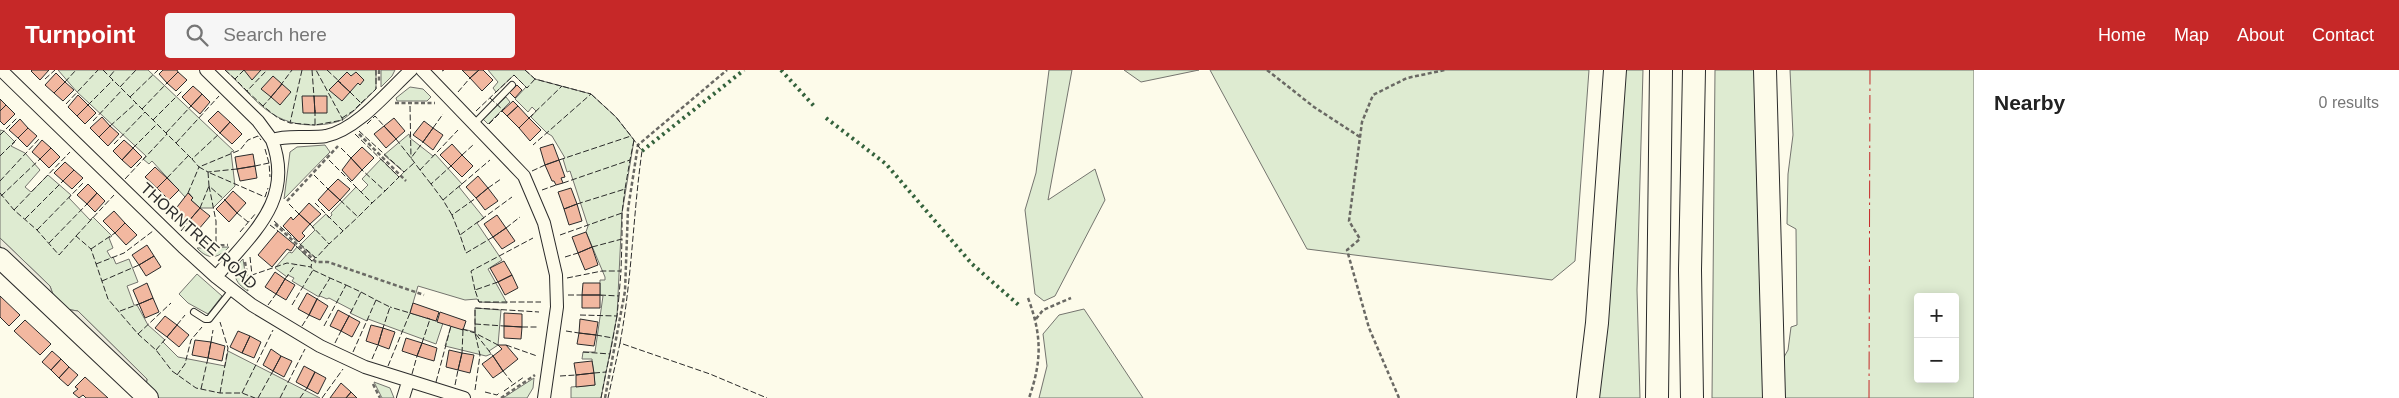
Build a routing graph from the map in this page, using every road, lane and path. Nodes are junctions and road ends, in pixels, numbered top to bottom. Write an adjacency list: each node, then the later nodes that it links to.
1 (1, 70): 23 (street, THORNTREE ROAD)
2 (206, 70): 18 (street)
3 (411, 70): 14 (street)
4 (422, 70): 13 (street)
5 (727, 70): 40 (path)
6 (1267, 70): 17 (path)
7 (1445, 70): 17 (path)
8 (1615, 70): 43 (highway)
9 (1661, 70): 44 (highway)
10 (1694, 70): 45 (highway)
11 (1765, 70): 46 (highway)
12 (512, 85): 15 (lane)
13 (454, 103): 14 (path); 15 (street)
14 (374, 104): 16 (street)
15 (474, 124): 33 (street)
16 (353, 128): 18 (street); 19 (path); 20 (path)
17 (1360, 137): 42 (path)
18 (272, 140): 21 (street)
19 (406, 181)
20 (284, 205)
21 (266, 217): 22 (street); 27 (path)
22 (243, 244): 23 (path); 25 (street); 30 (path)
23 (183, 247): 25 (street, THORNTREE ROAD)
24 (0, 258): 35 (main road)
25 (216, 277): 26 (street, THORNTREE ROAD)
26 (232, 290): 30 (street, THORNTREE ROAD); 31 (lane)
27 (424, 294)
28 (1028, 298): 32 (path)
29 (1071, 298): 32 (path)
30 (252, 305): 34 (street, THORNTREE ROAD)
31 (194, 312)
32 (1036, 319): 41 (path)
33 (550, 365): 38 (path); 39 (street)
34 (408, 382): 36 (street); 37 (street, THORNTREE ROAD)
35 (148, 398)
36 (403, 398)
37 (464, 398)
38 (501, 398)
39 (544, 398)
40 (605, 398)
41 (1029, 398)
42 (1399, 398)
43 (1588, 398)
44 (1657, 398)
45 (1692, 398)
46 (1774, 398)

